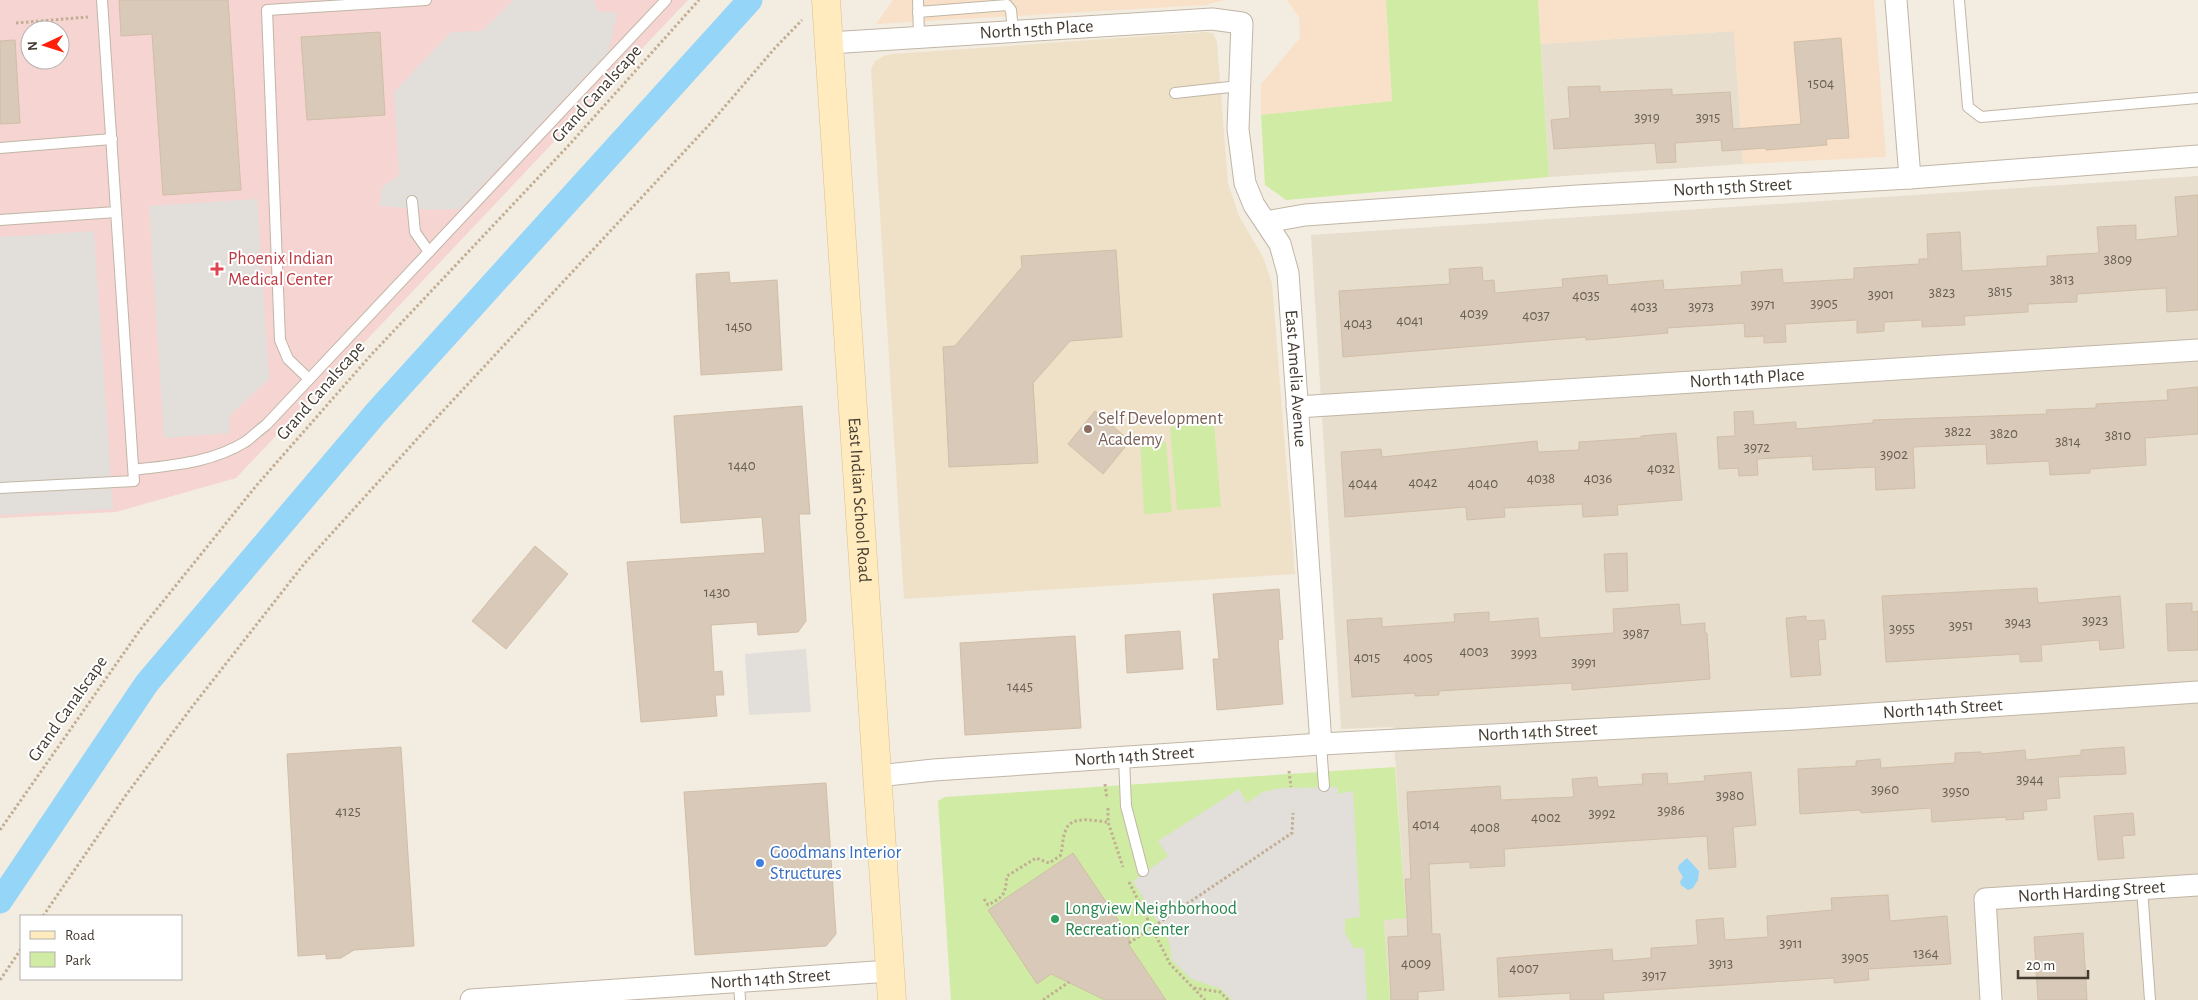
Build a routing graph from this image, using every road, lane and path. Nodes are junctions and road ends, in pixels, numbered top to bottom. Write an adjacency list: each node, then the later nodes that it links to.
1 (102, 0): 21 (lane)
2 (426, 0): 9 (lane)
3 (699, 0): 45 (path, Grand Canalscape)
4 (826, 0): 17 (main road, East Indian School Road)
5 (918, 0): 10 (lane)
6 (1896, 0): 24 (street)
7 (1959, 0): 20 (lane)
8 (663, 1): 29 (lane)
9 (266, 5): 31 (lane)
10 (918, 12): 14 (lane); 15 (lane)
11 (91, 17): 12 (path)
12 (16, 23)
13 (1242, 24): 14 (street, North 15th Place); 18 (street, East Amelia Avenue)
14 (1013, 31): 15 (street, North 15th Place)
15 (919, 36): 17 (street, North 15th Place)
16 (784, 38): 50 (path)
17 (829, 43): 39 (main road, East Indian School Road)
18 (1239, 86): 19 (lane); 28 (street, East Amelia Avenue)
19 (1175, 93)
20 (2198, 98)
21 (112, 139): 22 (lane); 26 (lane)
22 (0, 148)
23 (2198, 156): 24 (street, North 15th Street)
24 (1910, 178): 28 (street, North 15th Street)
25 (412, 201): 29 (lane)
26 (116, 212): 27 (lane); 33 (lane)
27 (0, 220)
28 (1266, 222): 32 (street, East Amelia Avenue)
29 (428, 252): 31 (lane)
30 (2198, 350): 32 (street, North 14th Place)
31 (309, 379): 33 (lane)
32 (1296, 407): 36 (street, East Amelia Avenue)
33 (134, 470): 34 (lane)
34 (0, 488)
35 (2198, 692): 36 (street, North 14th Street)
36 (1321, 744): 37 (street, North 14th Street); 41 (lane)
37 (1124, 758): 39 (street, North 14th Street); 46 (lane)
38 (1289, 771): 42 (path)
39 (877, 776): 54 (main road, East Indian School Road)
40 (1106, 784): 44 (path)
41 (1324, 786)
42 (1291, 787)
43 (1293, 813): 51 (path)
44 (1108, 822): 49 (path); 51 (path)
45 (0, 830)
46 (1143, 871)
47 (2198, 885): 48 (street, North Harding Street)
48 (2142, 888): 65 (street, North Harding Street); 66 (lane)
49 (984, 899)
50 (44, 915)
51 (1152, 928): 52 (path); 57 (path)
52 (1129, 943)
53 (20, 950): 55 (path)
54 (890, 971): 58 (street, North 14th Street); 61 (main road, East Indian School Road)
55 (0, 980)
56 (1069, 982): 62 (path)
57 (1193, 988): 63 (path); 64 (path)
58 (740, 991): 59 (street, North 14th Street)
59 (585, 996): 60 (street, North 14th Street)
60 (471, 1000)
61 (892, 1000)
62 (1043, 1000)
63 (1205, 1000)
64 (1228, 1000)
65 (1991, 1000)
66 (2150, 1000)

